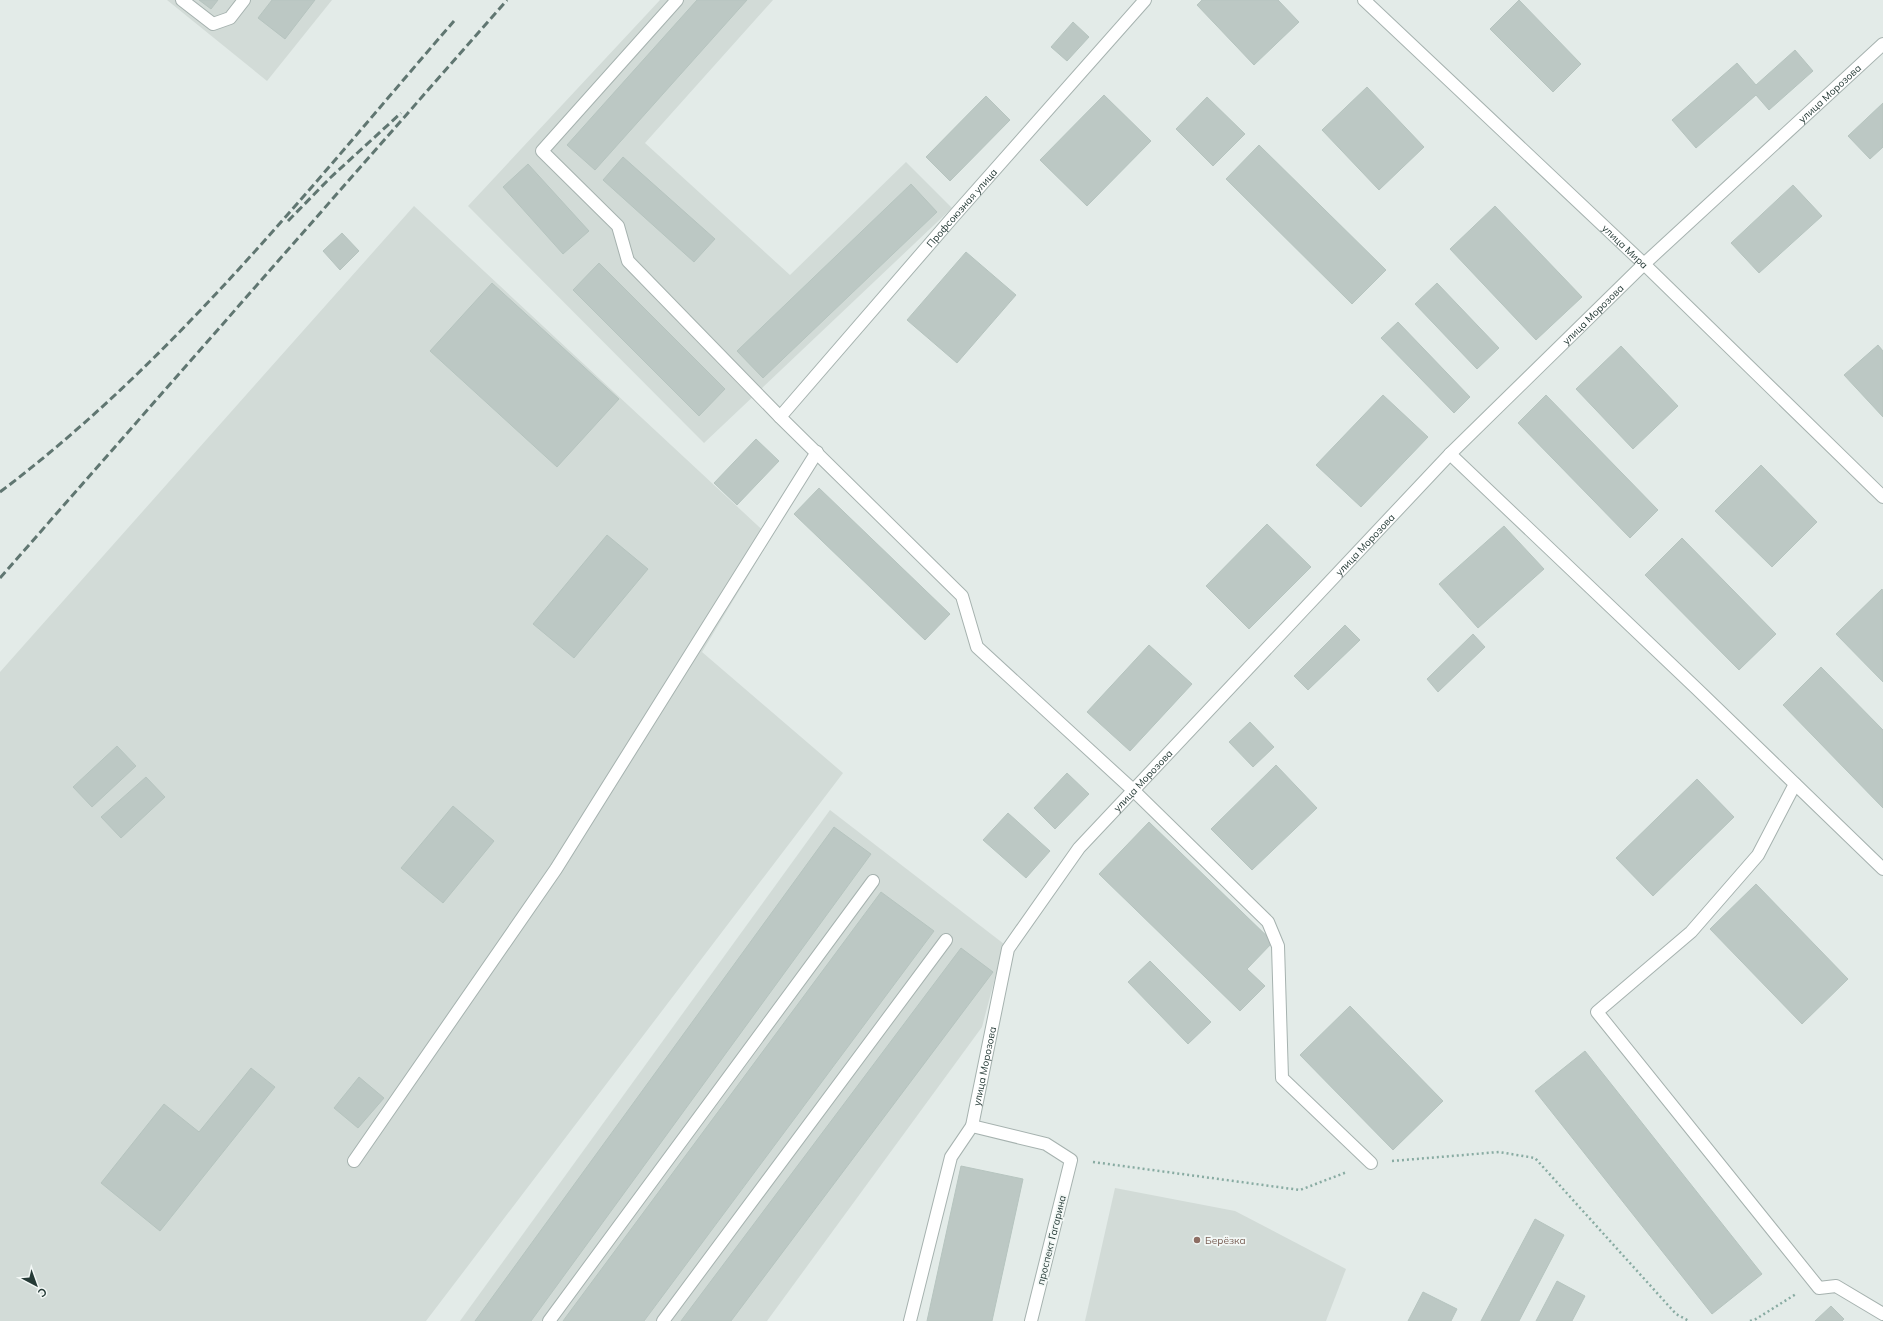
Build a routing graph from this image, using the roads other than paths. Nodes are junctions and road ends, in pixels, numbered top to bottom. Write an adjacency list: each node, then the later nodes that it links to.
1 (182, 0): 2 (street)
2 (244, 0)
3 (677, 0): 8 (street)
4 (1145, 0): 8 (street, Профсоюзная улица)
5 (1364, 0): 7 (street, улица Мира)
6 (1883, 44): 7 (street, улица Морозова)
7 (1644, 264): 10 (street, улица Морозова); 11 (street, улица Мира)
8 (780, 417): 9 (street)
9 (817, 452): 13 (street); 18 (street)
10 (1450, 454): 12 (street); 13 (street, улица Морозова)
11 (1883, 497)
12 (1795, 784): 14 (street); 20 (street)
13 (1133, 790): 17 (street, улица Морозова); 19 (street)
14 (1883, 869)
15 (873, 881): 21 (street)
16 (946, 940): 22 (street)
17 (972, 1126): 23 (street); 24 (street, проспект Гагарина)
18 (354, 1161)
19 (1371, 1163)
20 (1883, 1314)
21 (549, 1321)
22 (663, 1321)
23 (910, 1321)
24 (1031, 1321)

